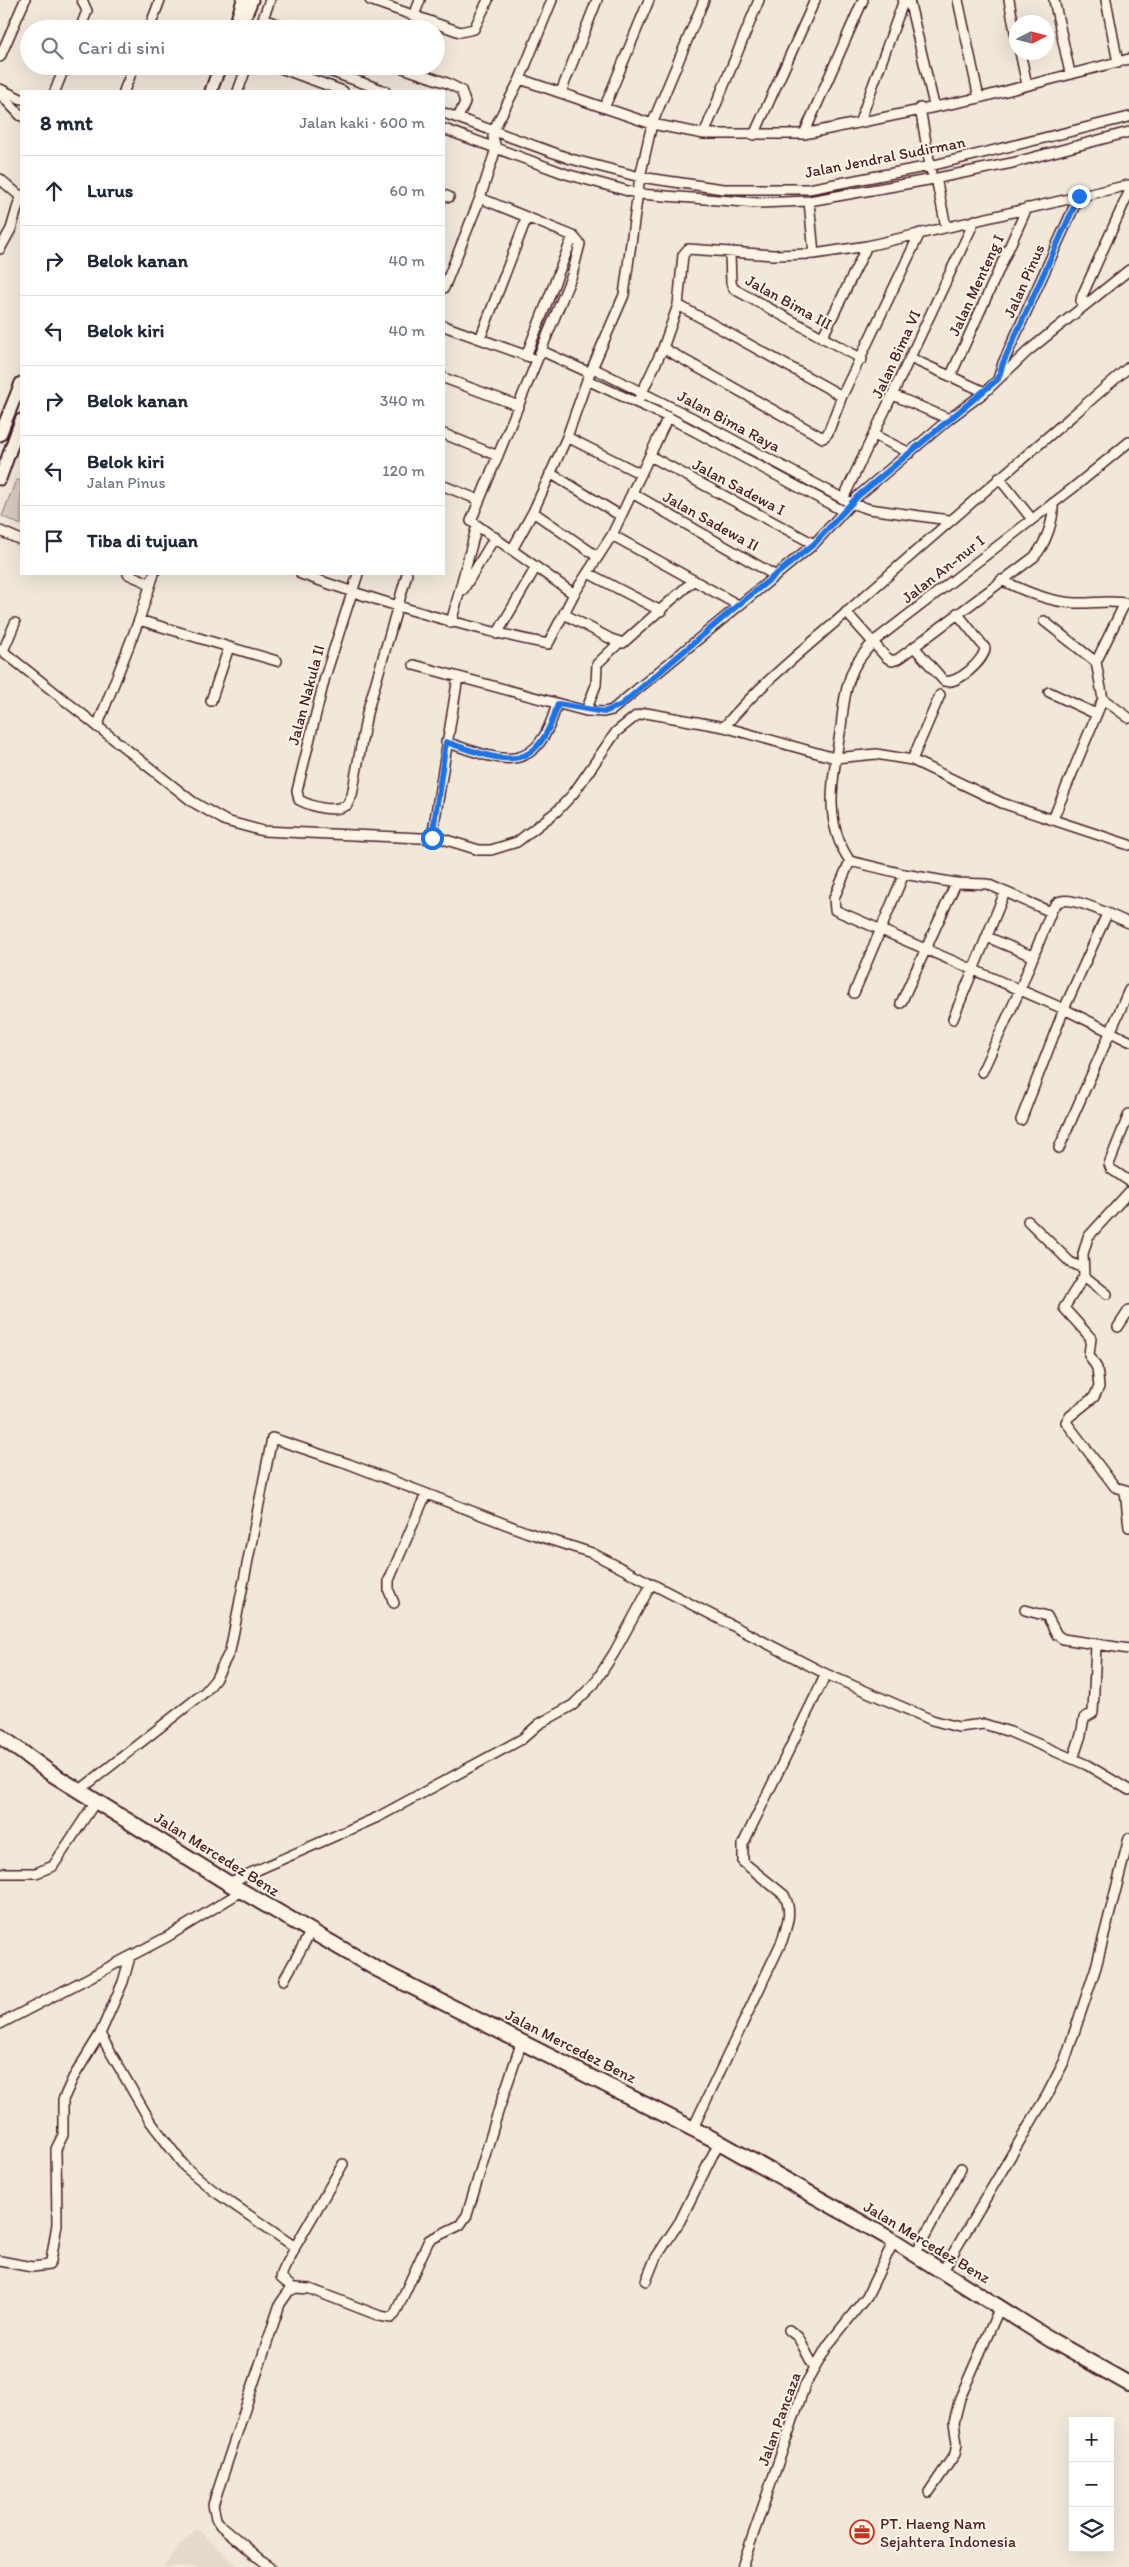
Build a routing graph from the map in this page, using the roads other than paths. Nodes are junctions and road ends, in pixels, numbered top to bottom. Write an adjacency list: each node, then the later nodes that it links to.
1 (25, 0): 32 (street)
2 (82, 0): 26 (street)
3 (160, 0): 27 (street)
4 (243, 0): 28 (street)
5 (252, 0): 29 (street)
6 (270, 0): 25 (street)
7 (370, 0): 24 (street)
8 (420, 0): 24 (street)
9 (488, 0): 31 (street)
10 (552, 0): 44 (street)
11 (597, 0): 53 (street)
12 (649, 0): 58 (street)
13 (704, 0): 65 (street)
14 (758, 0): 69 (street)
15 (815, 0): 71 (street)
16 (864, 0): 70 (street)
17 (904, 0): 64 (street)
18 (909, 0): 57 (street)
19 (958, 0): 56 (street)
20 (1009, 0): 23 (street)
21 (1054, 0): 36 (street)
22 (1106, 0): 35 (street)
23 (1012, 15)
24 (414, 16): 30 (street)
25 (263, 19)
26 (84, 20)
27 (152, 20)
28 (237, 20)
29 (244, 20)
30 (426, 20)
31 (445, 27)
32 (0, 58)
33 (1129, 59): 35 (street)
34 (1022, 60): 45 (street)
35 (1118, 63): 36 (street)
36 (1070, 73): 45 (street)
37 (61, 75): 47 (street)
38 (130, 75): 48 (street)
39 (216, 75): 49 (street)
40 (244, 75): 50 (street)
41 (299, 75): 51 (street)
42 (341, 75): 52 (street)
43 (424, 75): 63 (street)
44 (520, 79): 53 (street); 67 (street)
45 (1027, 85): 56 (street)
46 (0, 88): 55 (street)
47 (54, 90)
48 (124, 90)
49 (210, 90)
50 (238, 90)
51 (340, 90)
52 (382, 90)
53 (561, 92): 58 (street)
54 (0, 94): 61 (street)
55 (20, 98)
56 (979, 98): 57 (street)
57 (934, 105): 59 (street)
58 (605, 106): 65 (street)
59 (920, 108): 64 (street); 75 (street)
60 (445, 113): 63 (street, Jalan Jendral Sudirman)
61 (20, 115)
62 (1129, 117): 72 (street, Jalan Jendral Sudirman)
63 (458, 118): 67 (street, Jalan Jendral Sudirman)
64 (860, 121): 70 (street)
65 (652, 124): 69 (street); 76 (street)
66 (445, 128): 73 (street, Jalan Jendral Sudirman)
67 (494, 129): 73 (street); 76 (street, Jalan Jendral Sudirman)
68 (1129, 132): 74 (street, Jalan Jendral Sudirman)
69 (704, 134): 71 (street)
70 (804, 134): 71 (street)
71 (754, 135)
72 (1008, 146): 74 (street); 75 (street, Jalan Jendral Sudirman)
73 (496, 148): 81 (street, Jalan Jendral Sudirman); 84 (street)
74 (1012, 162): 77 (street, Jalan Jendral Sudirman)
75 (930, 166): 76 (street, Jalan Jendral Sudirman); 77 (street)
76 (640, 177): 81 (street)
77 (934, 178): 86 (street, Jalan Jendral Sudirman); 90 (street)
78 (0, 179): 82 (street)
79 (1129, 185): 83 (street)
80 (1129, 192): 100 (street)
81 (639, 194): 86 (street, Jalan Jendral Sudirman); 110 (street)
82 (20, 195)
83 (1079, 196): 87 (street); 113 (street, Jalan Pinus)
84 (480, 198): 88 (street); 98 (street)
85 (20, 199): 94 (street)
86 (809, 201): 96 (street)
87 (1028, 208): 89 (street); 111 (street, Jalan Menteng I)
88 (527, 217): 92 (street); 103 (street)
89 (975, 220): 90 (street); 107 (street, Jalan Bima VI)
90 (946, 227): 91 (street)
91 (920, 234): 93 (street); 108 (street)
92 (572, 236): 105 (street); 106 (street)
93 (867, 246): 96 (street); 102 (street)
94 (0, 249)
95 (730, 252): 96 (street); 99 (street); 102 (street, Jalan Bima III)
96 (814, 254)
97 (1129, 270): 100 (street)
98 (445, 286)
99 (678, 305): 104 (street); 118 (street)
100 (1084, 305): 113 (street)
101 (445, 326): 103 (street)
102 (822, 338): 108 (street, Jalan Bima III)
103 (480, 339): 106 (street)
104 (662, 348): 116 (street); 118 (street)
105 (540, 355): 106 (street); 110 (street); 121 (street)
106 (526, 356)
107 (910, 358): 111 (street); 117 (street, Jalan Bima VI)
108 (862, 359): 118 (street)
109 (1129, 367): 135 (street)
110 (590, 374): 116 (street, Jalan Bima Raya); 119 (street, Jalan Bima Raya); 128 (street)
111 (951, 375): 115 (street)
112 (445, 378): 121 (street)
113 (998, 379): 115 (street)
114 (20, 388): 120 (street)
115 (985, 392): 123 (street)
116 (643, 394): 119 (street); 140 (street, Jalan Bima Raya)
117 (893, 395): 123 (street); 127 (street, Jalan Bima VI)
118 (842, 396)
119 (637, 403): 122 (street, Jalan Bima Raya)
120 (16, 406): 126 (street)
121 (519, 406): 131 (street)
122 (668, 416): 132 (street); 142 (street, Jalan Bima Raya)
123 (949, 419): 130 (street)
124 (20, 423): 136 (street)
125 (445, 434): 131 (street)
126 (0, 435)
127 (874, 436): 130 (street); 140 (street, Jalan Bima VI)
128 (567, 437): 133 (street); 134 (street)
129 (1129, 442): 141 (street, Jalan An-nur I)
130 (910, 453): 140 (street)
131 (498, 456): 139 (street)
132 (650, 456): 134 (street); 152 (street, Jalan Sadewa I)
133 (550, 473): 143 (street); 144 (street)
134 (641, 474): 138 (street)
135 (999, 478): 145 (street); 146 (street)
136 (0, 479)
137 (445, 486): 139 (street)
138 (632, 493): 144 (street); 162 (street, Jalan Sadewa II)
139 (478, 500): 147 (street)
140 (847, 501): 142 (street); 146 (street, Jalan Bima Raya)
141 (1053, 503): 145 (street, Jalan An-nur I); 164 (street)
142 (843, 511): 152 (street)
143 (533, 512): 153 (street); 154 (street)
144 (621, 516): 149 (street)
145 (1031, 518): 183 (street, Jalan An-nur I)
146 (949, 520): 173 (street)
147 (477, 525): 150 (street); 168 (street)
148 (0, 531): 151 (street)
149 (612, 536): 154 (street); 163 (street)
150 (495, 537): 153 (street); 168 (street)
151 (20, 540)
152 (814, 544): 162 (street)
153 (512, 548): 155 (street)
154 (598, 557): 156 (street)
155 (536, 567): 167 (street); 182 (street)
156 (588, 574): 167 (street); 172 (street)
157 (130, 575): 165 (street)
158 (154, 575): 165 (street)
159 (305, 575): 166 (street)
160 (358, 575): 166 (street)
161 (407, 575): 171 (street)
162 (776, 576): 170 (street)
163 (694, 580): 170 (street); 172 (street)
164 (1001, 580): 169 (street); 174 (street)
165 (150, 584): 177 (street)
166 (352, 592): 171 (street); 171 (street, Jalan Nakula II)
167 (574, 594): 175 (street)
168 (458, 599): 181 (street)
169 (1127, 604): 176 (street)
170 (738, 605): 197 (street)
171 (397, 607): 181 (street)
172 (660, 612): 184 (street)
173 (846, 612): 183 (street); 201 (street)
174 (957, 613): 186 (street); 186 (street)
175 (564, 614): 182 (street); 184 (street)
176 (1119, 618): 180 (street); 189 (street)
177 (139, 620): 185 (street); 200 (street)
178 (1044, 621): 189 (street)
179 (15, 622): 187 (street)
180 (1129, 622)
181 (451, 623): 182 (street)
182 (497, 634)
183 (872, 642): 186 (street); 203 (street, Jalan An-nur I)
184 (619, 643): 197 (street)
185 (228, 647): 188 (street); 195 (street)
186 (915, 648)
187 (1, 650): 200 (street)
188 (276, 661)
189 (1096, 662): 194 (street)
190 (414, 665): 191 (street)
191 (458, 677): 196 (street); 202 (street)
192 (1048, 692): 198 (street)
193 (940, 694): 204 (street)
194 (1104, 699): 198 (street); 199 (street)
195 (211, 701)
196 (558, 704): 197 (street); 202 (street)
197 (586, 711)
198 (1096, 714): 205 (street)
199 (1129, 718)
200 (97, 727): 206 (street)
201 (724, 727): 203 (street); 206 (street)
202 (446, 742): 206 (street)
203 (835, 758): 204 (street); 208 (street, Jalan An-nur I)
204 (912, 760): 205 (street)
205 (1054, 819): 207 (street)
206 (432, 838)
207 (1129, 844)
208 (850, 860): 209 (street); 215 (street)
209 (904, 874): 210 (street); 215 (street)
210 (956, 883): 211 (street); 217 (street)
211 (1005, 892): 212 (street); 216 (street)
212 (1051, 912): 213 (street); 218 (street)
213 (1107, 914): 214 (street); 224 (street)
214 (1129, 923)
215 (881, 930): 217 (street); 222 (street)
216 (987, 937): 218 (street); 219 (street)
217 (926, 951): 219 (street); 223 (street)
218 (1032, 956): 221 (street)
219 (972, 970): 221 (street); 225 (street)
220 (1129, 990): 226 (street)
221 (1019, 992): 224 (street); 228 (street)
222 (854, 993)
223 (901, 1003)
224 (1064, 1009): 226 (street); 230 (street)
225 (953, 1020)
226 (1110, 1032): 227 (street); 231 (street)
227 (1129, 1041)
228 (982, 1072)
229 (1129, 1114): 232 (street)
230 (1021, 1120)
231 (1059, 1148)
232 (1129, 1181)
233 (1129, 1192): 235 (street)
234 (1028, 1221): 235 (street)
235 (1083, 1272): 236 (street); 239 (street)
236 (1108, 1294)
237 (1129, 1310): 238 (street)
238 (1118, 1327)
239 (1127, 1491): 241 (street)
240 (426, 1494): 242 (street); 243 (street); 250 (street)
241 (1129, 1527)
242 (651, 1585): 247 (street); 256 (street)
243 (394, 1603)
244 (1025, 1610): 245 (street)
245 (1096, 1644): 246 (street); 249 (street)
246 (1129, 1649)
247 (826, 1674): 249 (street); 264 (street)
248 (0, 1736): 250 (main road, Jalan Mercedez Benz)
249 (1073, 1759): 251 (street)
250 (80, 1790): 252 (main road, Jalan Mercedez Benz)
251 (1129, 1790)
252 (96, 1801): 255 (street); 256 (main road, Jalan Mercedez Benz)
253 (1129, 1838): 254 (street)
254 (1126, 1859): 272 (street)
255 (0, 1873)
256 (228, 1883): 257 (main road, Jalan Mercedez Benz)
257 (242, 1891): 258 (main road, Jalan Mercedez Benz); 259 (street)
258 (311, 1931): 260 (street); 263 (main road, Jalan Mercedez Benz)
259 (130, 1957): 261 (street); 262 (street)
260 (284, 1980)
261 (0, 2024)
262 (100, 2034): 269 (street); 271 (street)
263 (522, 2041): 264 (main road, Jalan Mercedez Benz); 274 (street)
264 (694, 2128): 265 (main road, Jalan Mercedez Benz)
265 (719, 2142): 268 (main road, Jalan Mercedez Benz); 273 (street)
266 (343, 2164): 269 (street)
267 (961, 2168): 270 (street)
268 (894, 2241): 270 (main road, Jalan Mercedez Benz); 277 (street, Jalan Pancaza)
269 (296, 2247): 274 (street)
270 (915, 2255): 272 (main road, Jalan Mercedez Benz)
271 (0, 2261)
272 (942, 2272): 275 (main road, Jalan Mercedez Benz)
273 (646, 2281)
274 (293, 2288): 280 (street)
275 (1000, 2307): 278 (main road, Jalan Mercedez Benz); 279 (street)
276 (790, 2330): 277 (street)
277 (814, 2367): 281 (street, Jalan Pancaza)
278 (1129, 2384)
279 (929, 2492)
280 (270, 2567)
281 (742, 2567)

